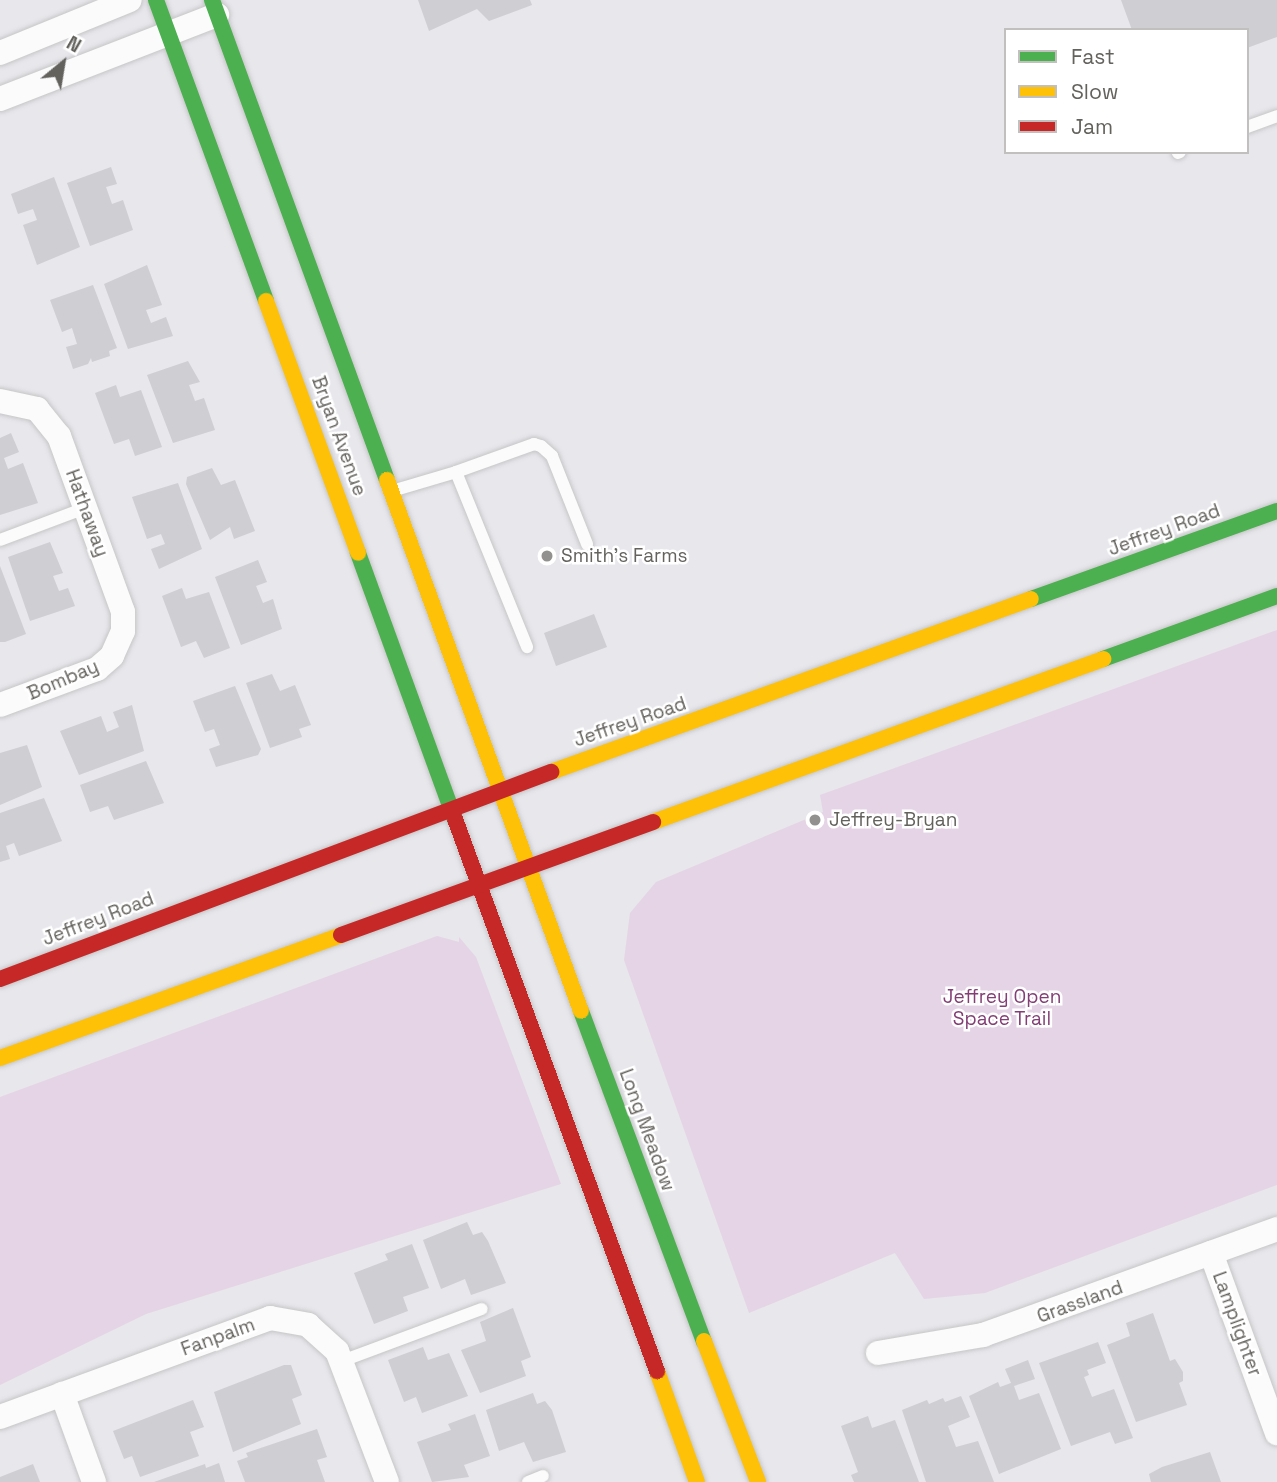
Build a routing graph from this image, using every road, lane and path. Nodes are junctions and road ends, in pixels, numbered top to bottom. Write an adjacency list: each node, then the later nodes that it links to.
1 (130, 0): 5 (street)
2 (156, 0): 4 (main road, Bryan Avenue)
3 (214, 8): 4 (street); 11 (main road, Bryan Avenue)
4 (169, 34): 6 (street); 21 (main road, Bryan Avenue)
5 (0, 53)
6 (0, 99)
7 (1277, 116): 8 (lane)
8 (1249, 126)
9 (9, 401): 12 (street, Hathaway)
10 (456, 472): 11 (lane); 15 (lane); 18 (lane)
11 (391, 491): 20 (main road, Bryan Avenue)
12 (85, 509): 14 (lane); 17 (street, Hathaway)
13 (1277, 511): 20 (main road, Jeffrey Road)
14 (0, 540)
15 (587, 544)
16 (1277, 596): 22 (main road)
17 (119, 645): 19 (street, Bombay)
18 (527, 647)
19 (0, 705)
20 (501, 792): 21 (main road, Jeffrey Road); 22 (main road, Long Meadow)
21 (455, 809): 23 (main road, Bryan Avenue); 24 (main road, Jeffrey Road)
22 (529, 868): 23 (main road); 39 (main road, Long Meadow)
23 (482, 886): 25 (main road); 38 (main road)
24 (0, 979)
25 (0, 1058)
26 (1277, 1229): 27 (street, Grassland)
27 (1211, 1254): 29 (street, Grassland); 33 (street, Lamplighter)
28 (482, 1309): 30 (lane)
29 (878, 1353)
30 (342, 1361): 31 (street, Fanpalm); 36 (street, Fanpalm)
31 (62, 1394): 32 (street, Fanpalm); 35 (street)
32 (0, 1417)
33 (1277, 1433)
34 (543, 1476): 37 (lane)
35 (94, 1482)
36 (387, 1482)
37 (528, 1482)
38 (697, 1482)
39 (758, 1482)

